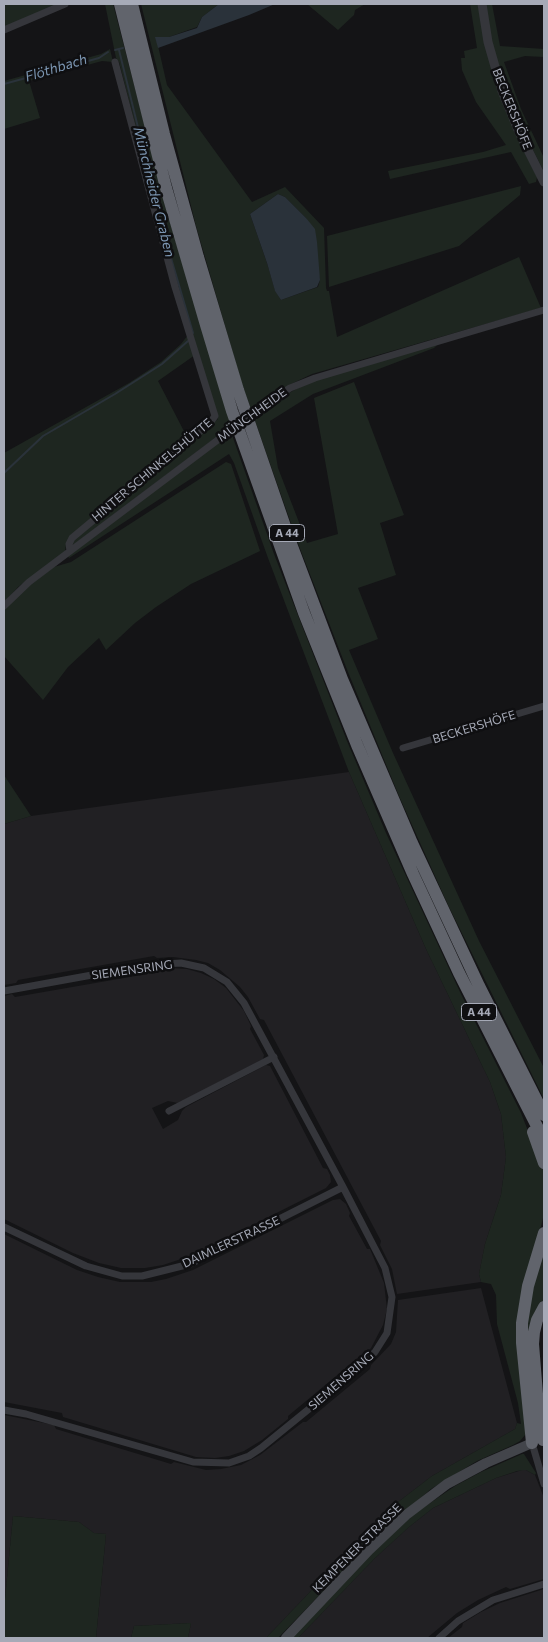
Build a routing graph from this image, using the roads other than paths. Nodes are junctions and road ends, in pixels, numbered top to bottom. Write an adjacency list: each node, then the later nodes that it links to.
1 (65, 4): 5 (street)
2 (120, 4): 6 (highway, A 44)
3 (132, 4): 6 (highway, A 44)
4 (482, 4): 9 (street, BECKERSHÖFE)
5 (4, 30)
6 (133, 35): 8 (highway, A 44)
7 (115, 62): 11 (street, HINTER SCHINKELSHÜTTE)
8 (140, 62): 17 (highway, A 44); 19 (highway, A 44)
9 (544, 182)
10 (544, 310): 11 (street, MÜNCHHEIDE, bridge)
11 (70, 551): 12 (street, MÜNCHHEIDE)
12 (4, 606)
13 (544, 706): 14 (street, BECKERSHÖFE)
14 (403, 748)
15 (4, 991): 16 (street, SIEMENSRING)
16 (274, 1057): 18 (street); 22 (street, SIEMENSRING)
17 (523, 1099): 20 (highway, A 44); 21 (highway)
18 (170, 1112)
19 (544, 1115)
20 (544, 1140)
21 (544, 1162)
22 (343, 1187): 23 (street, DAIMLERSTRASSE); 26 (street, SIEMENSRING)
23 (4, 1227)
24 (544, 1234): 28 (highway)
25 (544, 1307): 27 (highway)
26 (4, 1410)
27 (541, 1411): 28 (highway)
28 (540, 1443): 29 (street); 31 (main road, KEMPENER STRASSE)
29 (544, 1484)
30 (544, 1584): 32 (street)
31 (286, 1638)
32 (439, 1638)

